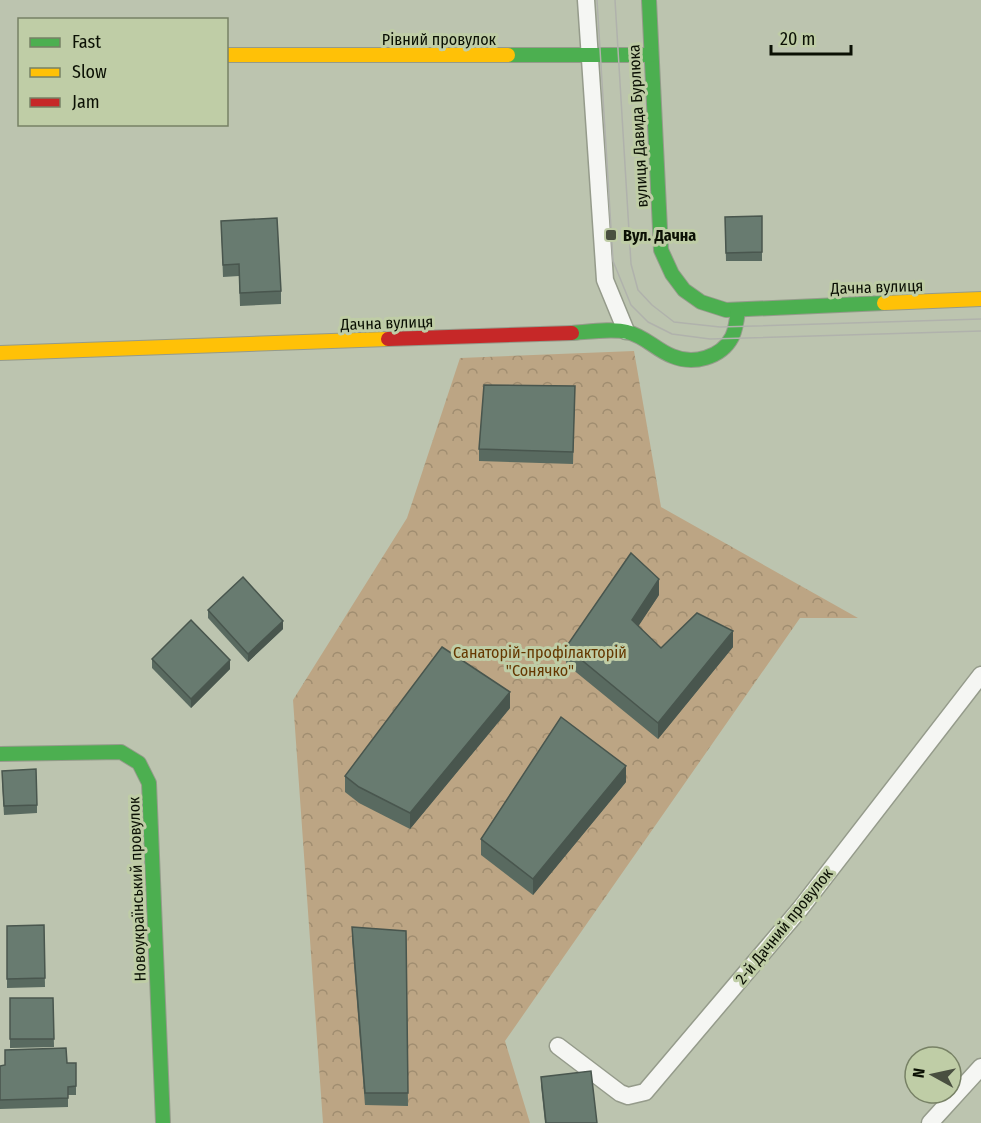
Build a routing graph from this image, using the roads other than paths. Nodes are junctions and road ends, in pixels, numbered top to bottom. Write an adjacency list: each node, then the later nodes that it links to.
1 (586, 0): 4 (lane)
2 (649, 0): 5 (street, вулиця Давида Бурлюка)
3 (228, 55): 4 (street, Рівний провулок)
4 (589, 55): 5 (street, Рівний провулок); 9 (lane)
5 (651, 55): 6 (street, вулиця Давида Бурлюка)
6 (660, 250): 8 (street, Дачна вулиця)
7 (981, 299): 8 (street, Дачна вулиця)
8 (738, 310): 9 (street, Дачна вулиця)
9 (626, 332): 10 (street, Дачна вулиця)
10 (0, 353)
11 (981, 675): 13 (lane, 2-й Дачний провулок)
12 (0, 754): 15 (street, Новоукраїнський провулок)
13 (558, 1046)
14 (981, 1067): 16 (lane)
15 (164, 1123)
16 (930, 1123)

